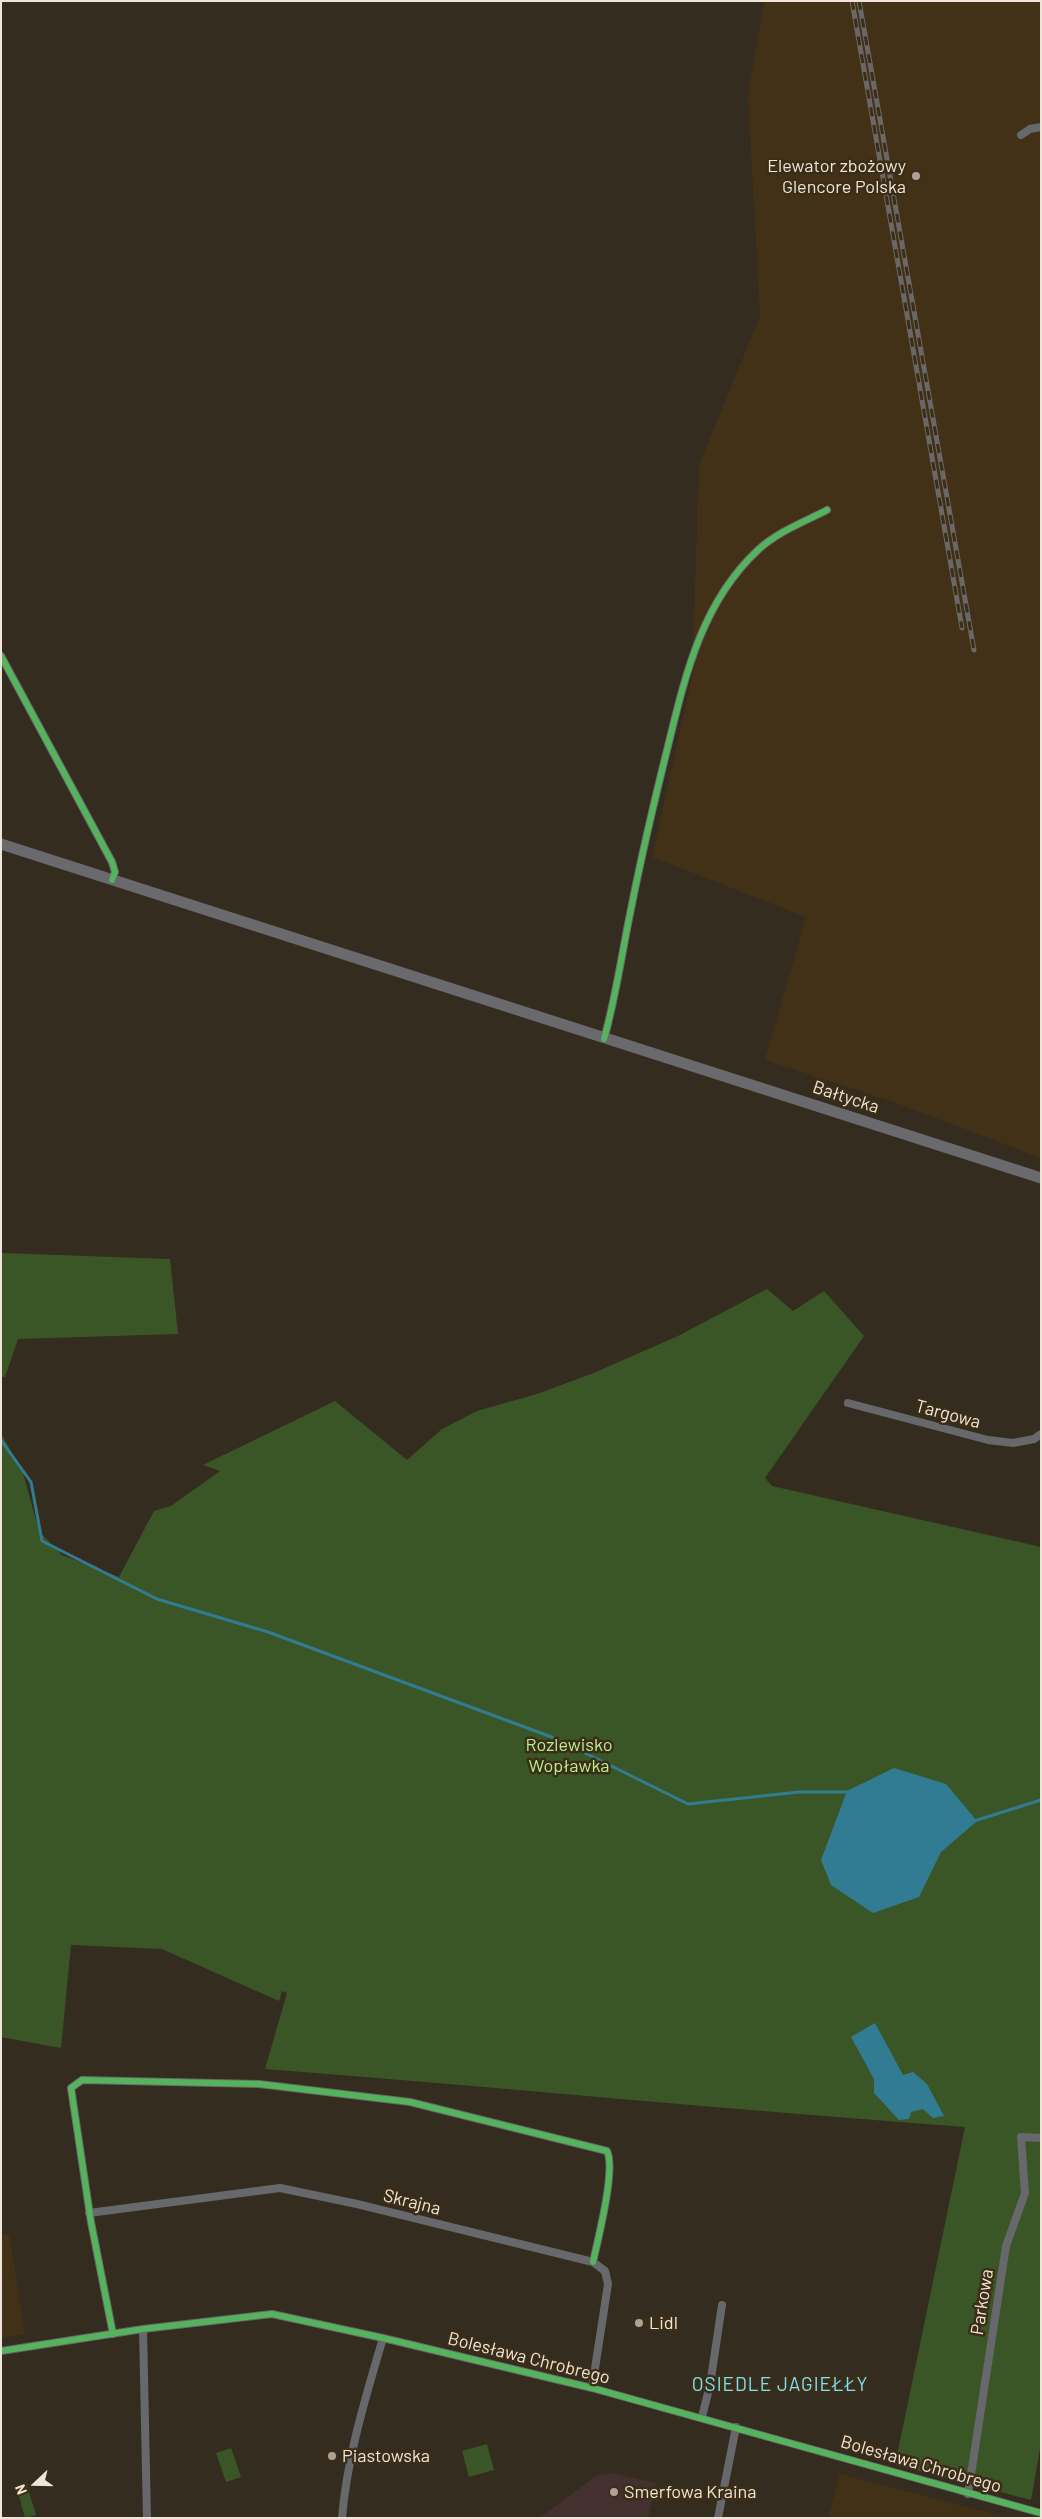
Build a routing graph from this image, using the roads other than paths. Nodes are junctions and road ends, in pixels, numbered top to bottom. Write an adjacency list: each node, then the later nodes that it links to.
1 (1041, 127): 2 (street)
2 (1021, 135)
3 (827, 510): 7 (street)
4 (1, 656): 6 (street)
5 (1, 844): 6 (main road, Bałtycka)
6 (112, 880): 7 (main road, Bałtycka)
7 (604, 1039): 8 (main road, Bałtycka)
8 (1041, 1178)
9 (848, 1403): 10 (street, Targowa)
10 (1041, 1434)
11 (1041, 2138): 22 (street, Parkowa)
12 (89, 2213): 13 (street, Skrajna); 13 (street); 16 (street)
13 (593, 2262): 19 (street)
14 (722, 2305): 20 (street)
15 (143, 2329): 16 (street, Bolesława Chrobrego); 17 (street, Bolesława Chrobrego); 24 (street)
16 (113, 2334): 18 (street, Bolesława Chrobrego)
17 (383, 2338): 19 (street, Bolesława Chrobrego); 25 (street)
18 (1, 2351)
19 (592, 2388): 20 (street, Bolesława Chrobrego)
20 (702, 2417): 21 (street, Bolesława Chrobrego)
21 (736, 2427): 22 (street, Bolesława Chrobrego); 26 (street)
22 (968, 2494): 23 (street, Bolesława Chrobrego)
23 (1041, 2513)
24 (147, 2518)
25 (342, 2518)
26 (718, 2518)

